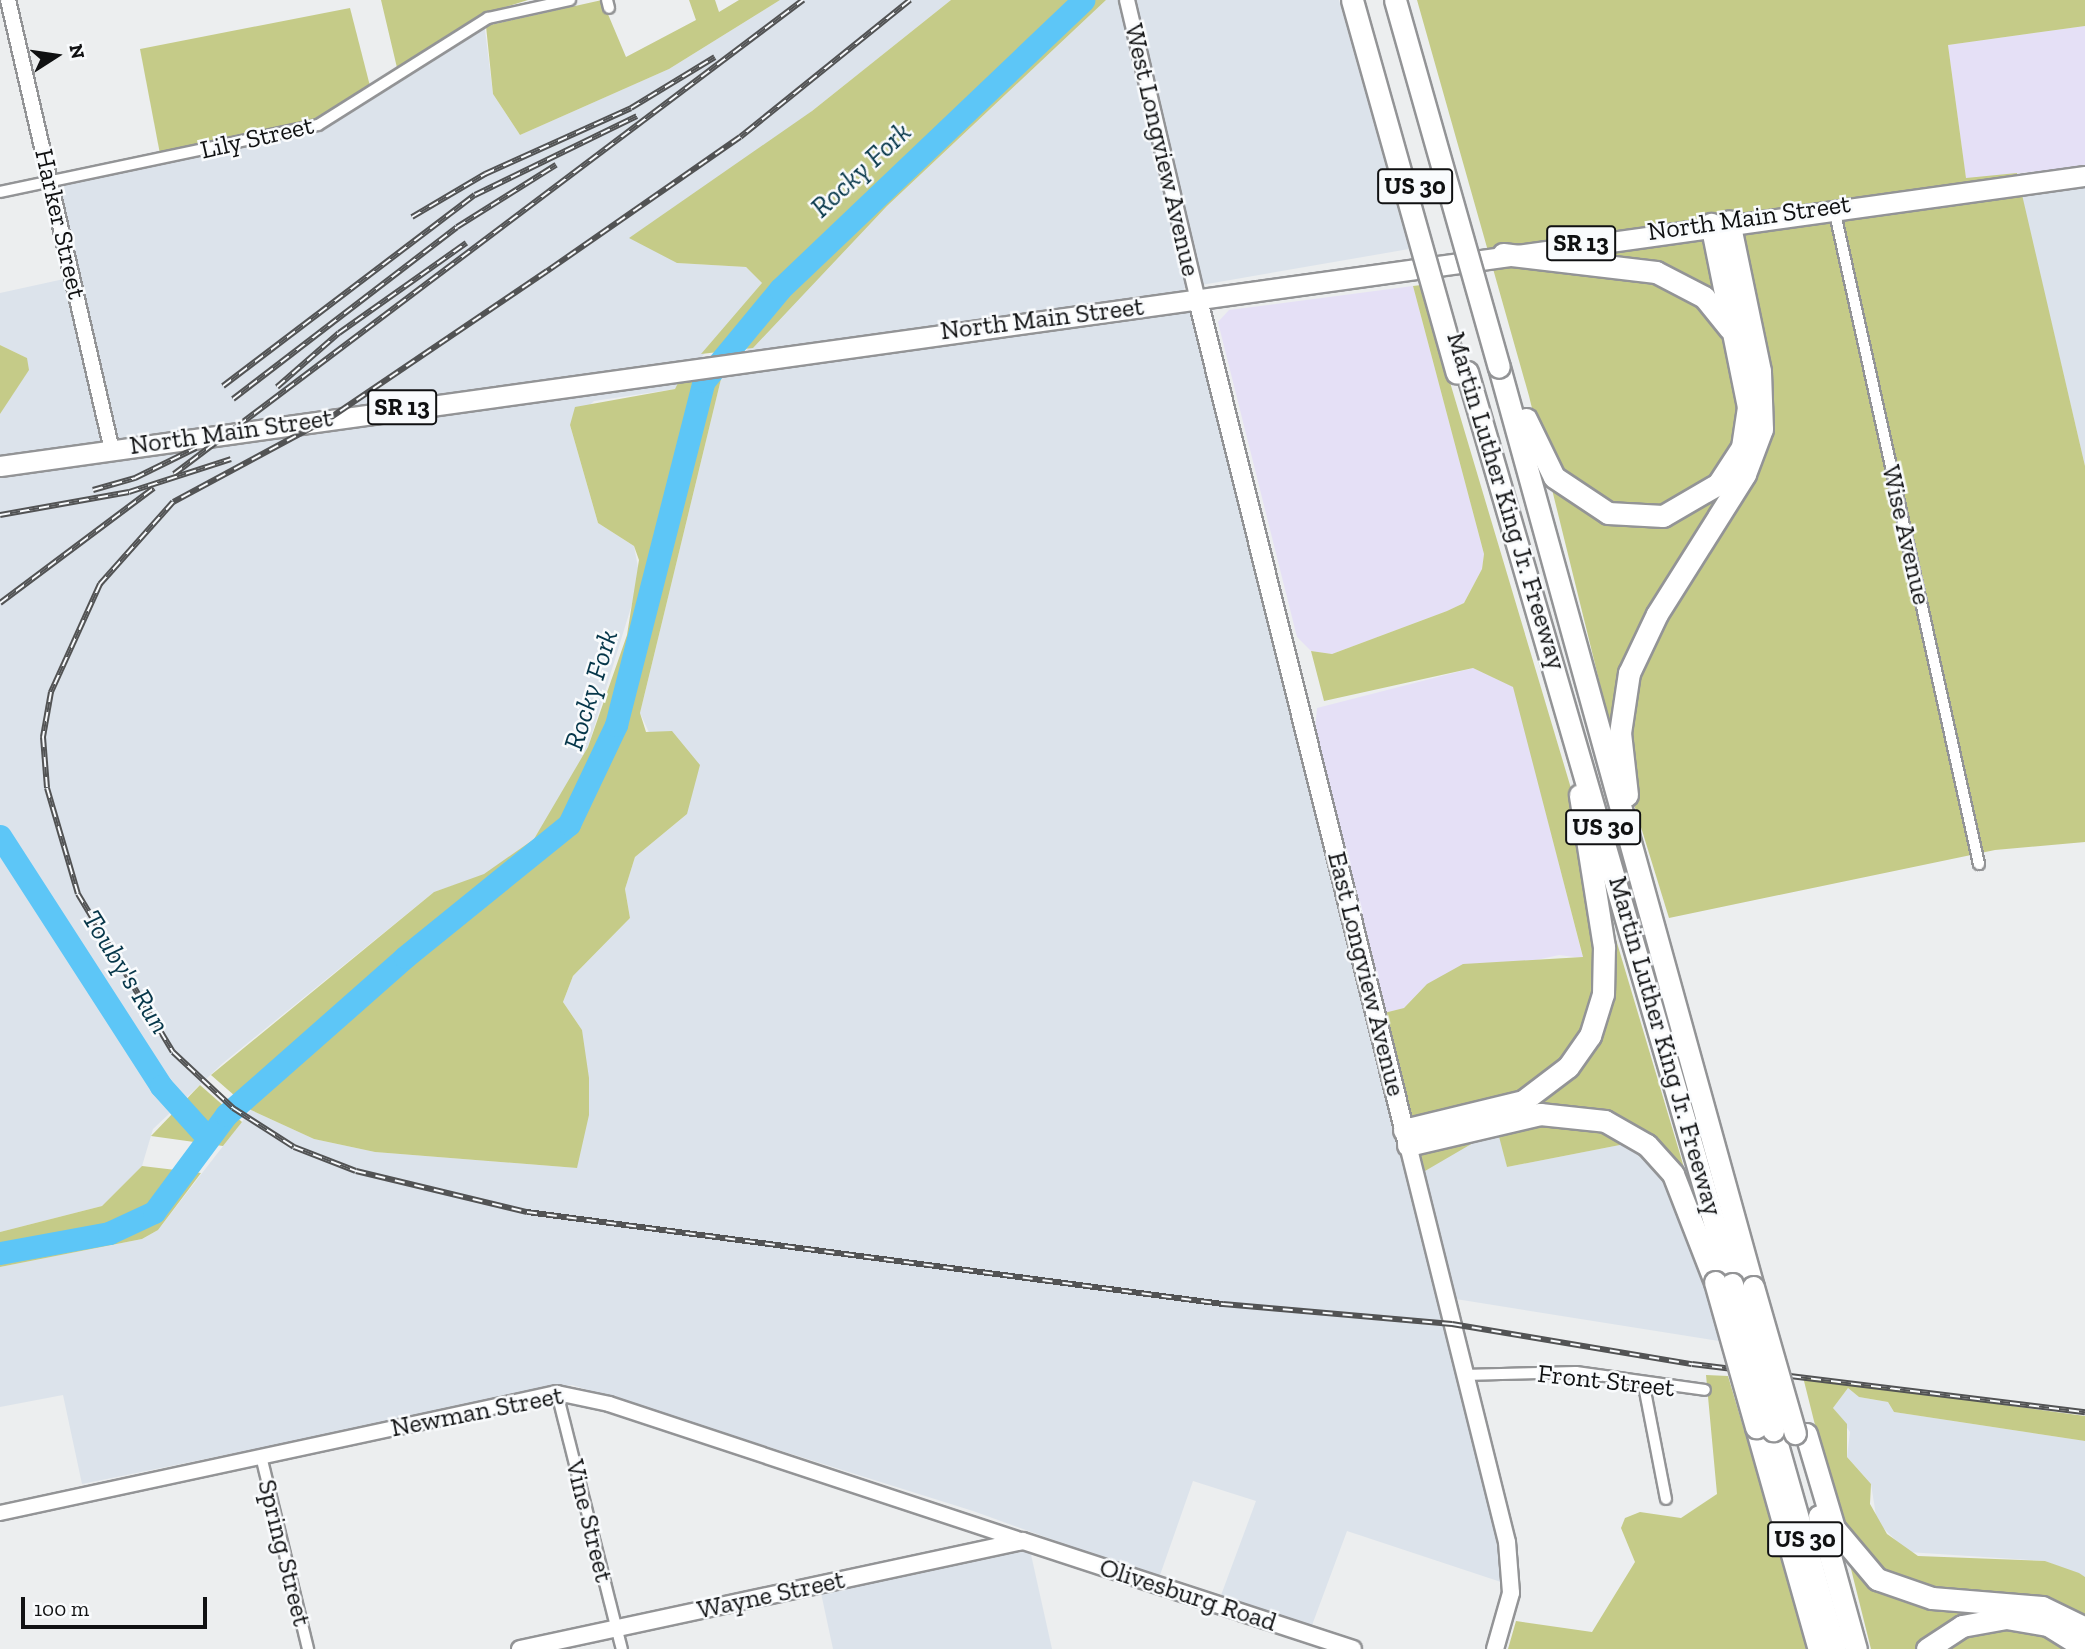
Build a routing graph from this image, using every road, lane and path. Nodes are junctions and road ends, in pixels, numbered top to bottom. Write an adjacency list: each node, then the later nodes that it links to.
1 (8, 0): 9 (street, Harker Street)
2 (570, 0): 9 (street, Lily Street)
3 (1127, 0): 14 (street, West Longview Avenue)
4 (1352, 0): 17 (highway, bridge)
5 (1362, 0): 17 (highway, Martin Luther King Jr. Freeway / US 30)
6 (1395, 0): 16 (highway, Martin Luther King Jr. Freeway / US 30, bridge)
7 (1406, 0): 16 (highway)
8 (2085, 176): 11 (highway, North Main Street / SR 13)
9 (51, 181): 10 (street, Lily Street); 18 (street, Harker Street)
10 (0, 192)
11 (1834, 206): 12 (highway, North Main Street / SR 13); 20 (street, Wise Avenue)
12 (1720, 222): 13 (highway, North Main Street / SR 13); 15 (highway); 21 (highway)
13 (1503, 254): 14 (highway, North Main Street / SR 13); 15 (highway)
14 (1198, 300): 18 (highway, North Main Street / SR 13); 22 (main road, East Longview Avenue)
15 (1739, 348): 16 (highway)
16 (1504, 367): 21 (highway, Martin Luther King Jr. Freeway / US 30)
17 (1462, 372): 22 (highway); 23 (highway, Martin Luther King Jr. Freeway / US 30)
18 (112, 449): 19 (highway, North Main Street / SR 13)
19 (0, 466)
20 (1979, 864)
21 (1705, 1116): 29 (highway, Martin Luther King Jr. Freeway / US 30, bridge)
22 (1406, 1137): 23 (highway); 24 (main road, East Longview Avenue)
23 (1723, 1283): 28 (highway, Martin Luther King Jr. Freeway / US 30, bridge)
24 (1464, 1375): 25 (street, Front Street); 41 (main road, East Longview Avenue)
25 (1644, 1386): 26 (street, Front Street); 31 (street)
26 (1705, 1390)
27 (557, 1393): 30 (street, Newman Street); 33 (street, Newman Street); 34 (street, Vine Street)
28 (1765, 1429): 42 (highway); 43 (highway, Martin Luther King Jr. Freeway / US 30)
29 (1801, 1434): 35 (highway); 44 (highway, Martin Luther King Jr. Freeway / US 30)
30 (261, 1456): 32 (street, Newman Street); 37 (street, Spring Street)
31 (1666, 1499)
32 (0, 1513)
33 (1023, 1541): 34 (main road, Wayne Street); 40 (main road, Olivesburg Road)
34 (617, 1628): 38 (main road, Wayne Street); 39 (street, Vine Street)
35 (2085, 1628)
36 (2085, 1648): 45 (highway)
37 (308, 1649)
38 (520, 1649)
39 (622, 1649)
40 (1353, 1649)
41 (1495, 1649)
42 (1819, 1649)
43 (1835, 1649)
44 (1856, 1649)
45 (1927, 1649)

